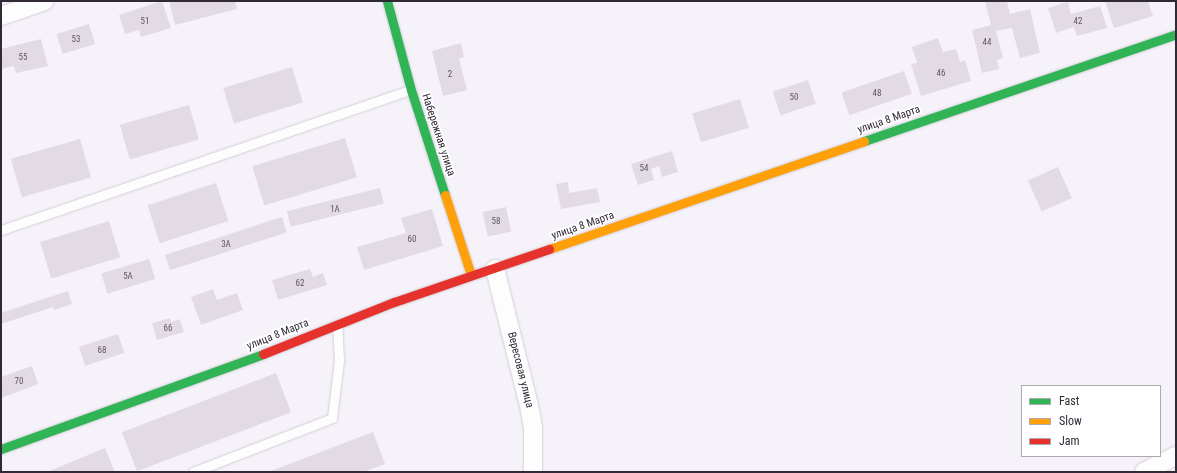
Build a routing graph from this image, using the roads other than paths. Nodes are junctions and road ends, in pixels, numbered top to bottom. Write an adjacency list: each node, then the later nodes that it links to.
1 (45, 1): 3 (street)
2 (387, 1): 5 (main road, Набережная улица)
3 (1, 16)
4 (1176, 34): 7 (main road, улица 8 Марта)
5 (411, 90): 6 (lane); 8 (main road, Набережная улица)
6 (1, 230)
7 (495, 269): 8 (main road, улица 8 Марта); 13 (street, Вересовая улица)
8 (471, 276): 9 (main road, улица 8 Марта)
9 (337, 325): 10 (main road, улица 8 Марта); 12 (lane)
10 (1, 449)
11 (1176, 456): 14 (street)
12 (193, 472)
13 (533, 472)
14 (1144, 472)

